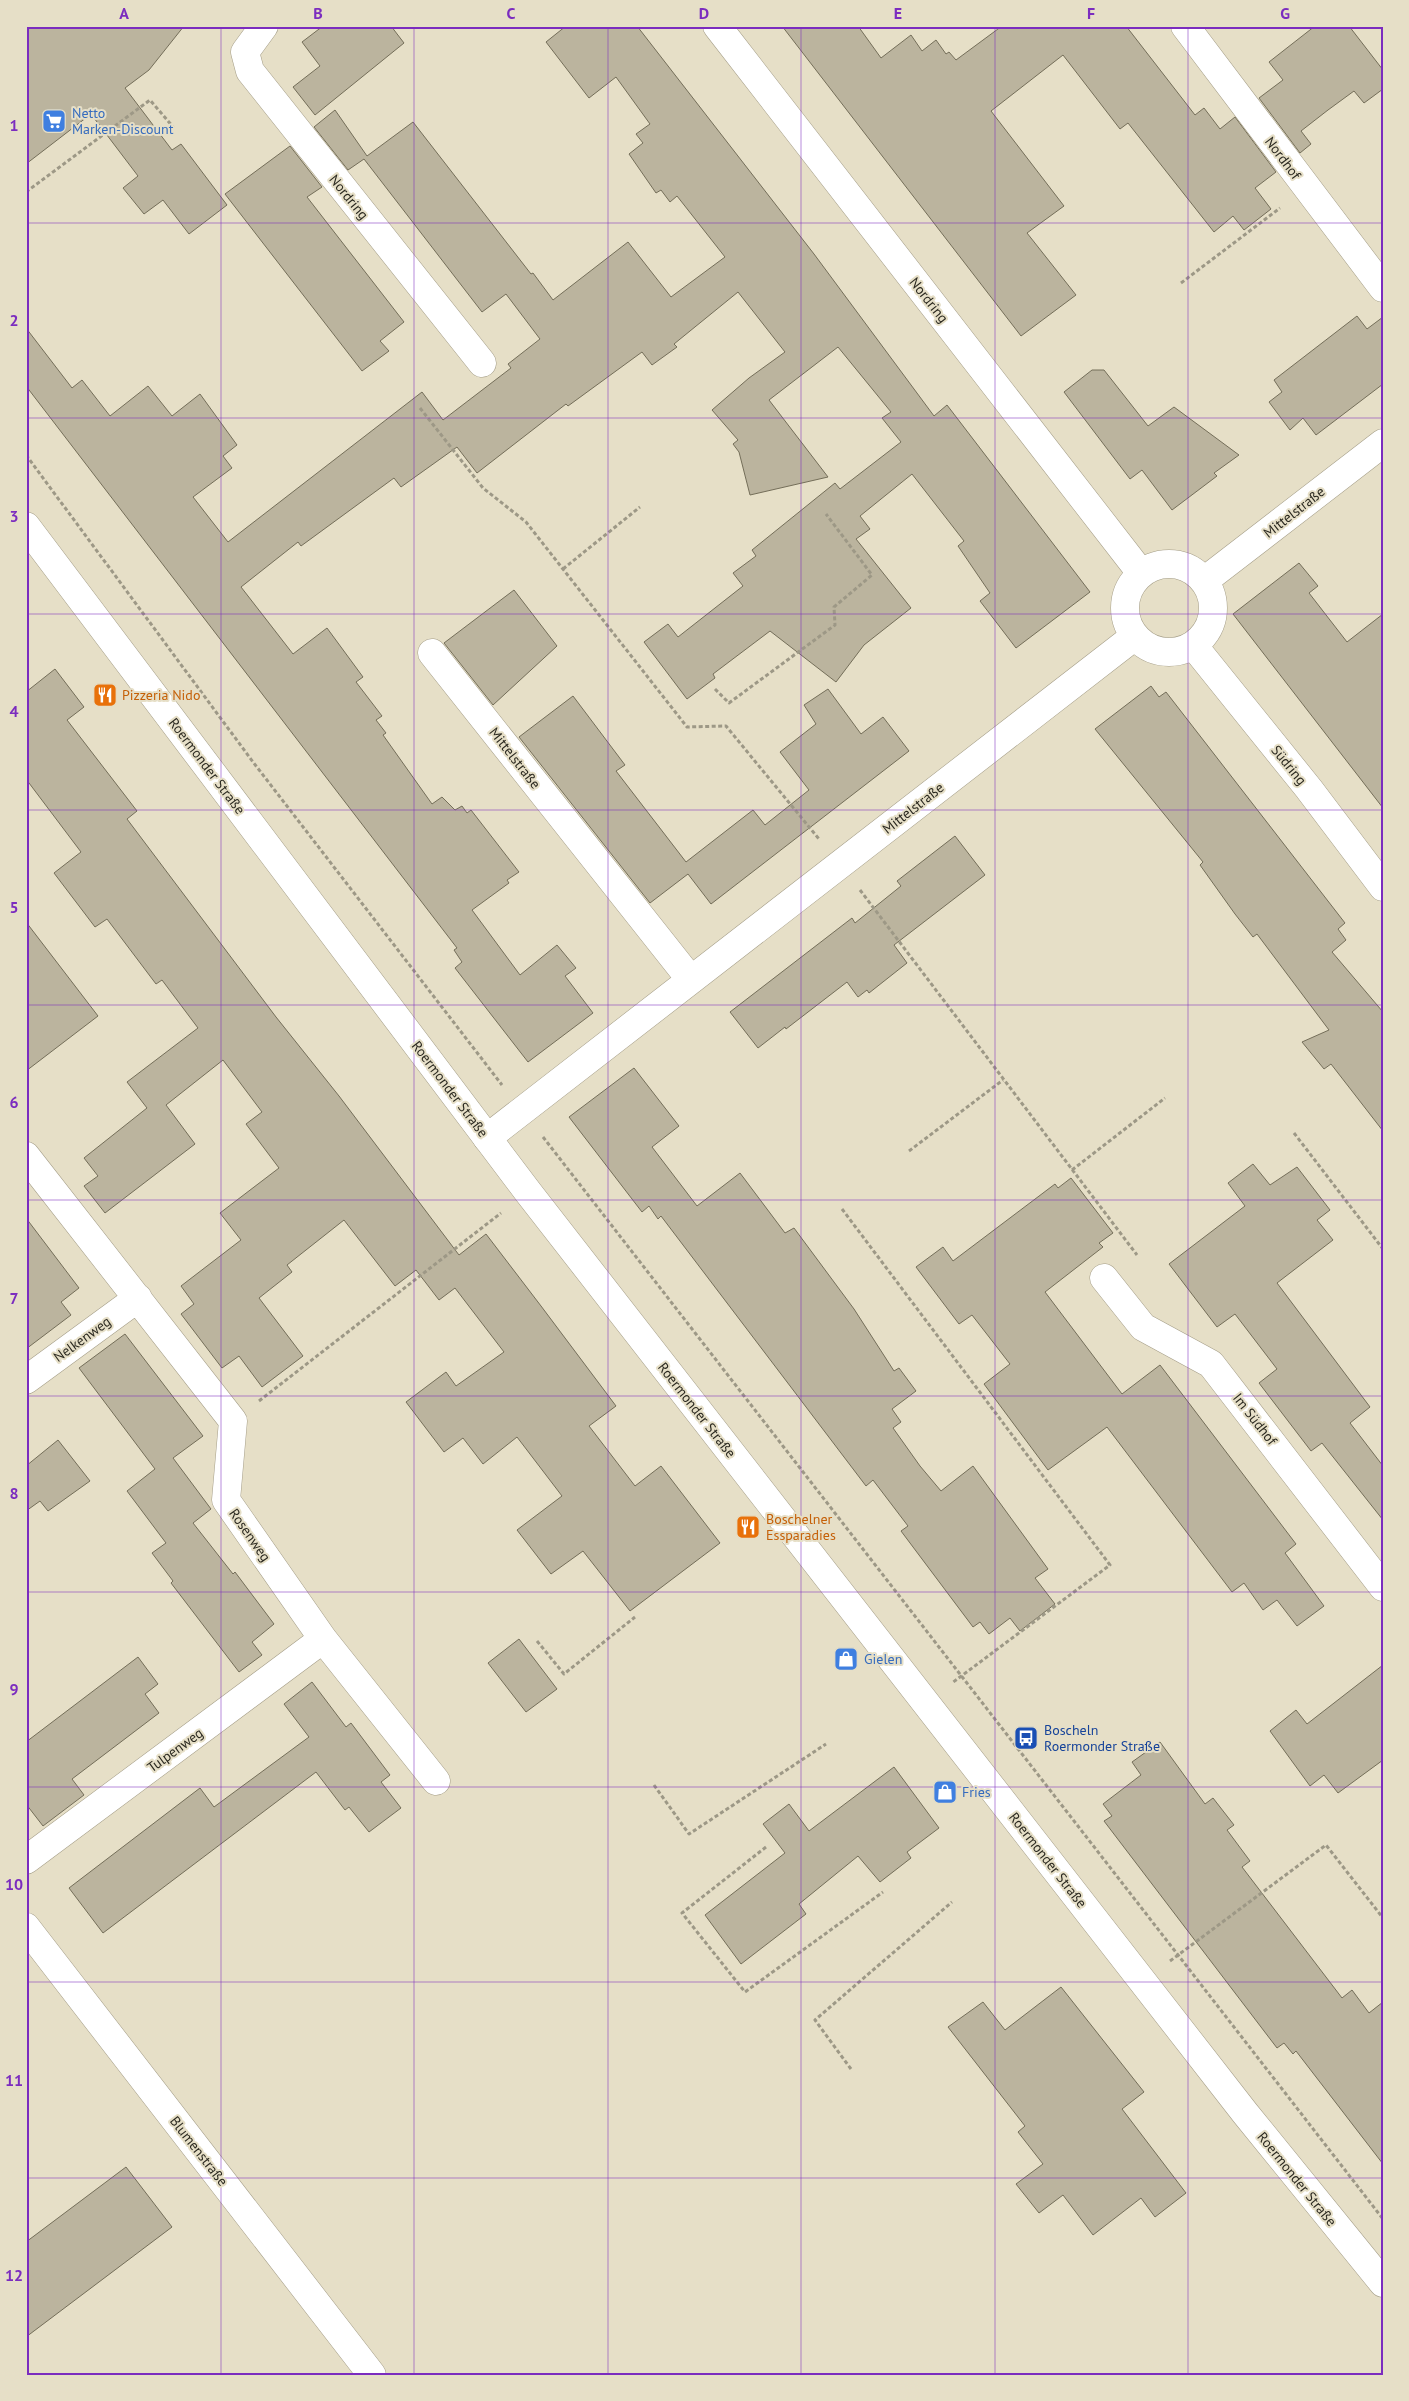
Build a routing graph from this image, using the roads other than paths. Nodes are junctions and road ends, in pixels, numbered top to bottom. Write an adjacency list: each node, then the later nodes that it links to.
1 (264, 26): 5 (street, Nordring)
2 (717, 26): 8 (street, Nordring)
3 (1185, 26): 4 (street, Nordhof)
4 (1383, 288)
5 (482, 362)
6 (1383, 442): 9 (street, Mittelstraße)
7 (26, 526): 15 (street, Roermonder Straße)
8 (1141, 573): 9 (street); 10 (street)
9 (1204, 581): 11 (street)
10 (1134, 636): 11 (street); 14 (street, Mittelstraße)
11 (1193, 645): 13 (street, Südring)
12 (432, 653): 14 (street, Mittelstraße)
13 (1383, 887)
14 (691, 980): 15 (street, Mittelstraße)
15 (487, 1138): 25 (street, Roermonder Straße)
16 (26, 1156): 18 (street)
17 (1104, 1278): 20 (street, Im Südhof)
18 (138, 1298): 19 (street, Nelkenweg); 21 (street, Rosenweg)
19 (26, 1380)
20 (1383, 1587)
21 (324, 1639): 22 (street, Rosenweg); 23 (street, Tulpenweg)
22 (436, 1781)
23 (26, 1860)
24 (26, 1927): 26 (street, Blumenstraße)
25 (1383, 2283)
26 (372, 2375)

